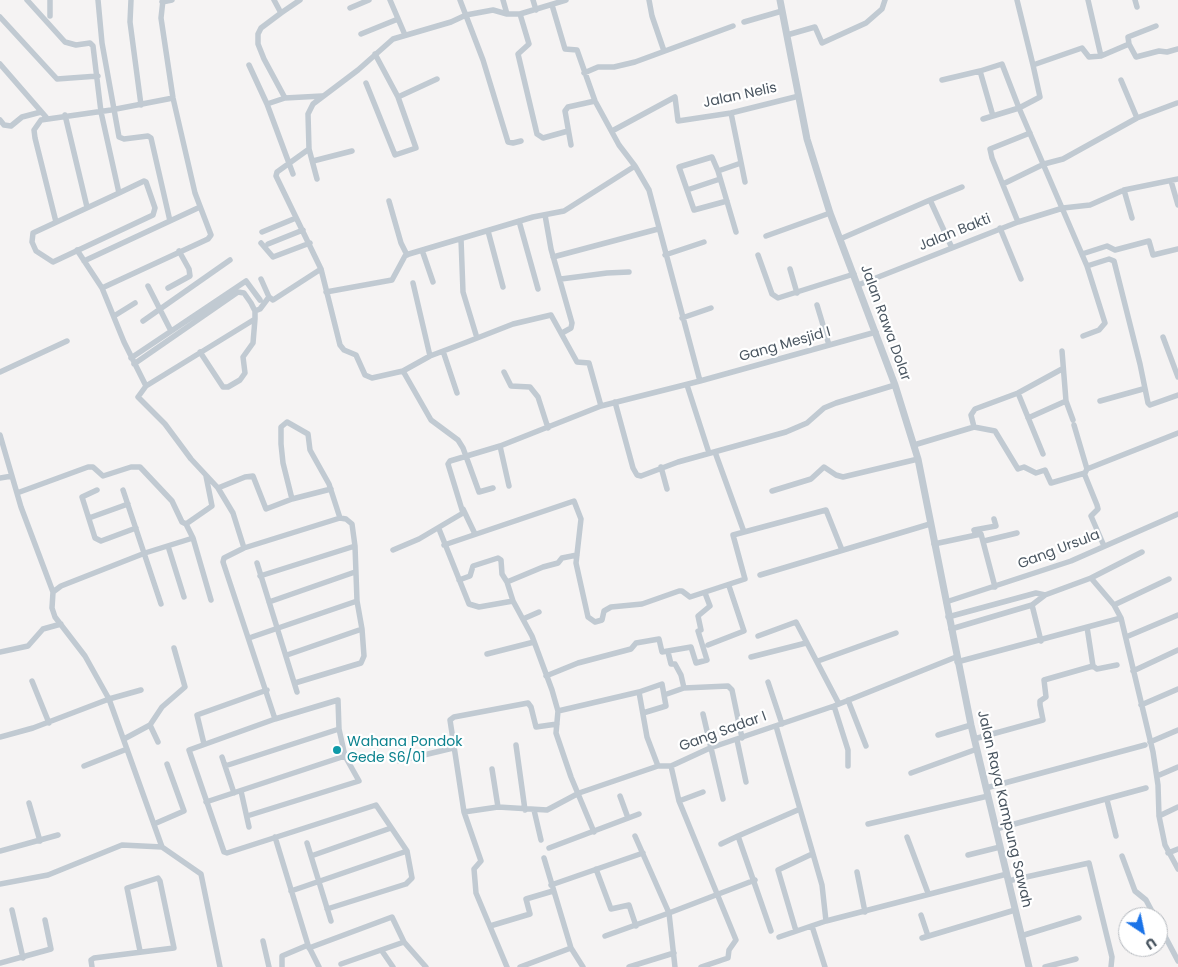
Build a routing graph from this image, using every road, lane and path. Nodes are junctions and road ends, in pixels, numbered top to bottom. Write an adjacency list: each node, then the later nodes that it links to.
1 (27, 0): 47 (street)
2 (50, 0): 28 (street)
3 (98, 0): 62 (street)
4 (130, 0): 60 (street)
5 (172, 0): 19 (street)
6 (274, 0): 24 (street)
7 (300, 0): 24 (street)
8 (369, 0): 21 (street)
9 (390, 0): 30 (street)
10 (460, 0): 27 (street)
11 (503, 0): 25 (street)
12 (533, 0): 22 (street)
13 (566, 0): 20 (street)
14 (649, 0): 39 (street)
15 (780, 0): 23 (street, Jalan Rawa Dolar)
16 (885, 0): 36 (street)
17 (1017, 0): 44 (street)
18 (1088, 0): 41 (street)
19 (163, 1): 55 (street)
20 (552, 5): 22 (street); 46 (street)
21 (350, 8)
22 (536, 10): 26 (street)
23 (782, 12): 31 (street); 36 (street, Jalan Rawa Dolar)
24 (281, 13): 56 (street)
25 (507, 14): 26 (street); 27 (street)
26 (520, 14): 71 (street)
27 (466, 15): 35 (street); 74 (street)
28 (50, 16)
29 (0, 17): 47 (street)
30 (398, 19): 34 (street); 35 (street)
31 (744, 22)
32 (732, 26): 39 (street)
33 (1156, 26): 37 (street)
34 (360, 34)
35 (405, 35): 40 (street)
36 (787, 35): 53 (street, Jalan Rawa Dolar)
37 (1129, 44): 38 (street); 41 (street)
38 (1178, 50)
39 (664, 51): 46 (street)
40 (375, 54): 52 (street); 54 (street)
41 (1101, 56): 44 (street)
42 (0, 64): 63 (street)
43 (249, 64): 59 (street)
44 (1033, 65): 61 (street)
45 (980, 70): 49 (street); 61 (street); 66 (street)
46 (584, 73): 57 (street)
47 (98, 76): 62 (street)
48 (438, 79): 54 (street)
49 (942, 80)
50 (1121, 80): 68 (street)
51 (366, 83): 54 (street)
52 (322, 96): 56 (street); 76 (street)
53 (799, 96): 64 (street, Jalan Nelis); 102 (street, Jalan Rawa Dolar)
54 (398, 97)
55 (173, 98): 60 (street); 99 (street)
56 (285, 98): 59 (street)
57 (595, 101): 71 (street); 72 (street)
58 (1177, 103): 68 (street)
59 (267, 104): 80 (street)
60 (140, 105): 62 (street)
61 (1019, 108): 66 (street); 73 (street)
62 (107, 111): 65 (street); 94 (street); 106 (street)
63 (41, 112): 67 (street); 70 (street)
64 (731, 113): 72 (street, Jalan Nelis); 79 (street)
65 (66, 115): 67 (street); 100 (street)
66 (992, 116): 69 (street)
67 (46, 118): 108 (street)
68 (1137, 118): 81 (street)
69 (983, 119)
70 (0, 120)
71 (568, 131): 75 (street)
72 (612, 131): 82 (street)
73 (1030, 133): 81 (street); 90 (street)
74 (520, 141)
75 (571, 145)
76 (308, 149): 78 (street); 80 (street)
77 (352, 151): 78 (street)
78 (312, 161): 85 (street)
79 (741, 163): 83 (street); 89 (street)
80 (288, 164): 84 (street); 104 (street)
81 (1044, 164): 90 (street); 101 (street)
82 (635, 166): 103 (street); 111 (street)
83 (718, 170): 86 (street); 92 (street)
84 (293, 174)
85 (317, 179)
86 (720, 179): 92 (street); 95 (street)
87 (1178, 180): 88 (street, Jalan Bakti)
88 (1171, 181): 93 (street, Jalan Bakti); 98 (street)
89 (745, 182)
90 (1003, 184): 109 (street)
91 (962, 187): 96 (street)
92 (687, 190): 95 (street)
93 (1124, 190): 101 (street, Jalan Bakti); 105 (street)
94 (119, 193): 100 (street); 125 (street)
95 (727, 200): 115 (street)
96 (930, 200): 118 (street); 123 (street)
97 (389, 201): 129 (street)
98 (1178, 205)
99 (200, 207): 106 (street); 127 (street)
100 (87, 208): 108 (street)
101 (1063, 208): 109 (street, Jalan Bakti); 128 (street)
102 (830, 213): 116 (street); 118 (street, Jalan Rawa Dolar)
103 (546, 216): 107 (street); 132 (street)
104 (296, 218): 112 (street); 114 (street)
105 (1132, 218)
106 (170, 221): 134 (street)
107 (519, 221): 113 (street); 150 (street)
108 (56, 222): 125 (street)
109 (1018, 222): 110 (street, Jalan Bakti)
110 (1000, 228): 123 (street, Jalan Bakti); 142 (street)
111 (658, 229): 130 (street); 132 (street)
112 (303, 230): 121 (street); 122 (street)
113 (488, 231): 117 (street); 147 (street)
114 (262, 232)
115 (736, 232)
116 (766, 236)
117 (461, 238): 126 (street); 169 (street)
118 (840, 239): 139 (street, Jalan Rawa Dolar)
119 (704, 242): 130 (street)
120 (261, 243): 121 (street)
121 (310, 243): 136 (street)
122 (268, 244)
123 (952, 248): 145 (street, Jalan Bakti)
124 (1178, 249): 128 (street)
125 (77, 250): 134 (street)
126 (422, 250): 129 (street); 143 (street)
127 (179, 251): 148 (street); 149 (street)
128 (1082, 254): 135 (street)
129 (407, 255): 151 (street)
130 (666, 255): 161 (street)
131 (758, 255): 152 (street)
132 (554, 257): 141 (street)
133 (230, 260): 157 (street)
134 (84, 261): 148 (street)
135 (1087, 266): 167 (street); 185 (street)
136 (322, 269): 151 (street); 153 (street)
137 (790, 269): 152 (street)
138 (629, 272): 141 (street)
139 (854, 274): 145 (street, Jalan Rawa Dolar); 152 (street)
140 (260, 279): 153 (street)
141 (561, 279): 166 (street)
142 (1022, 279)
143 (433, 282)
144 (413, 283): 175 (street)
145 (858, 285): 165 (street, Jalan Rawa Dolar)
146 (148, 286): 157 (street)
147 (504, 287)
148 (102, 288): 160 (street)
149 (168, 288)
150 (538, 288)
151 (326, 292): 178 (street)
152 (798, 293)
153 (269, 297): 159 (street)
154 (260, 300): 164 (street)
155 (135, 303): 160 (street)
156 (817, 305): 171 (street)
157 (159, 308): 163 (street); 164 (street)
158 (711, 308): 161 (street)
159 (255, 311): 162 (street); 176 (street)
160 (114, 316): 176 (street)
161 (682, 318): 182 (street)
162 (254, 319): 174 (street); 174 (street)
163 (143, 321)
164 (171, 331): 176 (street)
165 (876, 332): 171 (street, Gang Mesjid I); 184 (street, Jalan Rawa Dolar)
166 (562, 333): 169 (street); 193 (street)
167 (1083, 336)
168 (1163, 337): 181 (street)
169 (477, 338): 172 (street)
170 (67, 341): 179 (street)
171 (830, 345): 182 (street, Gang Mesjid I)
172 (443, 351): 175 (street); 187 (street)
173 (1062, 351): 177 (street)
174 (200, 352): 186 (street)
175 (430, 356): 178 (street)
176 (132, 361): 186 (street)
177 (1062, 369): 188 (street); 190 (street)
178 (404, 371): 203 (street)
179 (0, 372)
180 (504, 372): 196 (street)
181 (1178, 377)
182 (700, 382): 183 (street, Gang Mesjid I)
183 (687, 385): 192 (street, Gang Mesjid I); 201 (street)
184 (895, 385): 200 (street, Jalan Rawa Dolar); 201 (street)
185 (1143, 389): 189 (street); 191 (street)
186 (142, 390): 207 (street)
187 (457, 393)
188 (1018, 393): 194 (street); 195 (street)
189 (1178, 395)
190 (1066, 401): 194 (street); 206 (street)
191 (1100, 401)
192 (615, 402): 193 (street, Gang Mesjid I); 205 (street)
193 (601, 406): 196 (street, Gang Mesjid I)
194 (1028, 418): 202 (street)
195 (974, 427): 200 (street); 206 (street)
196 (548, 428): 199 (street, Gang Mesjid I)
197 (1178, 433): 206 (street)
198 (0, 435): 208 (street)
199 (500, 446): 203 (street, Gang Mesjid I); 210 (street)
200 (914, 446): 204 (street, Jalan Rawa Dolar)
201 (712, 452): 205 (street); 232 (street)
202 (1043, 454)
203 (464, 456): 212 (street); 222 (street)
204 (918, 459): 217 (street); 229 (street, Jalan Rawa Dolar)
205 (661, 467): 216 (street)
206 (1086, 471): 242 (street)
207 (205, 473): 211 (street); 228 (street)
208 (12, 476): 209 (street); 218 (street)
209 (0, 478)
210 (509, 486)
211 (218, 488): 221 (street); 243 (street)
212 (493, 488)
213 (331, 489): 219 (street); 219 (street); 226 (street)
214 (97, 490): 225 (street)
215 (123, 490): 220 (street)
216 (668, 490)
217 (772, 491)
218 (17, 493): 228 (street); 259 (street)
219 (292, 499): 221 (street)
220 (128, 504): 225 (street); 230 (street)
221 (266, 509): 224 (street)
222 (463, 509): 231 (street); 234 (street)
223 (1178, 514): 242 (street, Gang Ursula)
224 (268, 517)
225 (89, 518): 230 (street)
226 (340, 518): 241 (street); 243 (street)
227 (994, 519): 235 (street)
228 (186, 524): 236 (street)
229 (930, 524): 238 (street, Jalan Rawa Dolar); 245 (street)
230 (136, 528): 247 (street)
231 (439, 529): 239 (street); 244 (street)
232 (744, 532): 245 (street); 257 (street)
233 (1017, 533): 237 (street)
234 (475, 534): 239 (street); 248 (street)
235 (976, 535): 237 (street); 238 (street)
236 (193, 538): 240 (street); 263 (street)
237 (984, 542): 258 (street)
238 (934, 544): 267 (street, Jalan Rawa Dolar)
239 (444, 545): 255 (street)
240 (168, 546): 247 (street); 262 (street)
241 (355, 546): 250 (street); 252 (street)
242 (1104, 546): 258 (street, Gang Ursula)
243 (244, 548): 284 (street)
244 (393, 550)
245 (842, 550): 251 (street)
246 (1142, 552): 253 (street)
247 (145, 553): 259 (street); 268 (street)
248 (577, 555): 256 (street); 260 (street)
249 (256, 563): 252 (street)
250 (355, 572): 264 (street); 266 (street)
251 (760, 575)
252 (260, 576): 266 (street)
253 (1091, 578): 261 (street); 270 (street)
254 (1169, 578): 270 (street)
255 (459, 580): 256 (street); 265 (street)
256 (507, 582): 265 (street)
257 (729, 586): 260 (street); 288 (street)
258 (995, 587): 267 (street, Gang Ursula)
259 (53, 592): 276 (street)
260 (705, 593): 292 (street)
261 (1046, 595): 269 (street); 273 (street)
262 (184, 597)
263 (211, 600)
264 (357, 601): 278 (street); 280 (street)
265 (513, 601): 275 (street)
266 (269, 602): 278 (street)
267 (946, 602): 273 (street, Jalan Rawa Dolar)
268 (161, 604)
269 (1032, 605): 279 (street); 285 (street)
270 (1114, 605): 274 (street)
271 (539, 612): 275 (street)
272 (1178, 615): 283 (street)
273 (948, 618): 279 (street, Jalan Rawa Dolar)
274 (1121, 618): 277 (street, Gang Sadar I); 283 (street)
275 (523, 619): 286 (street)
276 (61, 624): 291 (street); 312 (street)
277 (1087, 627): 285 (street, Gang Sadar I); 299 (street)
278 (276, 628): 284 (street); 294 (street)
279 (951, 628): 296 (street, Jalan Rawa Dolar)
280 (362, 629): 294 (street); 304 (street)
281 (896, 633): 297 (street)
282 (758, 636): 287 (street)
283 (1126, 637): 300 (street)
284 (249, 638): 308 (street)
285 (1041, 641): 296 (street, Gang Sadar I)
286 (534, 642): 293 (street); 301 (street)
287 (806, 643): 295 (street); 297 (street)
288 (708, 645)
289 (174, 648): 321 (street)
290 (1178, 650): 300 (street)
291 (0, 652)
292 (668, 652): 301 (street); 305 (street)
293 (487, 654)
294 (287, 655): 304 (street)
295 (751, 657)
296 (957, 659): 313 (street, Gang Sadar I); 324 (street, Jalan Raya Kampung Sawah)
297 (818, 661): 315 (street)
298 (1117, 665): 299 (street)
299 (1093, 666): 331 (street)
300 (1134, 671): 314 (street)
301 (546, 676): 316 (street)
302 (32, 681): 320 (street)
303 (768, 682): 323 (street)
304 (295, 683): 309 (street)
305 (684, 688): 311 (street); 330 (street)
306 (1178, 689): 314 (street)
307 (141, 690): 312 (street)
308 (267, 690): 319 (street); 334 (street)
309 (297, 692)
310 (638, 692): 311 (street); 316 (street); 317 (street)
311 (664, 695): 317 (street)
312 (109, 698): 320 (street); 329 (street)
313 (848, 700): 315 (street, Gang Sadar I); 336 (street)
314 (1141, 704): 333 (street)
315 (836, 705): 323 (street, Gang Sadar I); 349 (street)
316 (558, 711): 322 (street)
317 (643, 713): 347 (street)
318 (703, 714): 338 (street)
319 (275, 719): 325 (street); 334 (street)
320 (50, 723): 328 (street)
321 (150, 724): 329 (street); 332 (street)
322 (557, 724): 337 (street); 359 (street)
323 (779, 725): 330 (street, Gang Sadar I); 368 (street)
324 (971, 726): 327 (street); 331 (street, Jalan Raya Kampung Sawah)
325 (339, 728): 342 (street); 346 (street)
326 (1178, 730): 333 (street)
327 (938, 735)
328 (0, 737)
329 (124, 739): 339 (street)
330 (740, 739): 338 (street, Gang Sadar I); 354 (street)
331 (974, 739): 340 (street, Jalan Raya Kampung Sawah)
332 (158, 742)
333 (1148, 743): 353 (street); 358 (street)
334 (204, 744): 364 (street)
335 (516, 745): 369 (street)
336 (866, 746)
337 (453, 748): 343 (street); 371 (street)
338 (710, 748): 348 (street, Gang Sadar I); 361 (street)
339 (127, 749): 345 (street); 376 (street)
340 (977, 749): 352 (street); 358 (street, Jalan Raya Kampung Sawah)
341 (222, 756): 346 (street)
342 (345, 756): 356 (street); 373 (street)
343 (399, 761)
344 (167, 764): 376 (street)
345 (84, 766)
346 (225, 766): 356 (street)
347 (658, 766): 348 (street); 359 (street)
348 (671, 766): 363 (street, Gang Sadar I)
349 (848, 766)
350 (1178, 767): 353 (street)
351 (492, 769): 366 (street)
352 (911, 773)
353 (1157, 776): 374 (street)
354 (746, 782)
355 (1146, 788): 362 (street)
356 (238, 792): 364 (street); 373 (street)
357 (703, 792): 363 (street)
358 (987, 792): 377 (street); 380 (street, Jalan Raya Kampung Sawah)
359 (579, 793): 370 (street); 381 (street)
360 (620, 796): 375 (street)
361 (723, 799)
362 (1107, 800): 380 (street); 385 (street)
363 (679, 801): 415 (street, Gang Sadar I)
364 (206, 802): 386 (street)
365 (29, 803): 388 (street)
366 (498, 807): 369 (street); 371 (street)
367 (1178, 807): 374 (street)
368 (800, 809): 384 (street); 400 (street)
369 (525, 810): 370 (street)
370 (534, 810): 389 (street)
371 (464, 812): 427 (street)
372 (639, 814): 375 (street)
373 (247, 816): 378 (street)
374 (1160, 816): 399 (street)
375 (628, 818): 381 (street)
376 (154, 824): 392 (street)
377 (868, 824)
378 (249, 826)
379 (391, 828): 386 (street); 397 (street); 402 (street)
380 (996, 829): 393 (street, Jalan Raya Kampung Sawah)
381 (594, 832): 394 (street)
382 (58, 835): 388 (street)
383 (634, 836): 398 (street)
384 (738, 836): 391 (street); 409 (street)
385 (1116, 836)
386 (275, 837): 413 (street)
387 (907, 837): 414 (street)
388 (40, 840): 396 (street)
389 (541, 840)
390 (307, 843): 402 (street)
391 (721, 844)
392 (162, 847): 411 (street); 450 (street)
393 (1000, 847): 401 (street); 408 (street, Jalan Raya Kampung Sawah)
394 (549, 848)
395 (1178, 849): 399 (street)
396 (0, 851)
397 (407, 852): 410 (street); 417 (street)
398 (643, 853): 405 (street); 421 (street)
399 (1168, 853): 406 (street)
400 (812, 854): 426 (street); 431 (street)
401 (968, 855)
402 (311, 856): 410 (street)
403 (1122, 856): 416 (street)
404 (544, 858): 412 (street)
405 (596, 869): 412 (street); 428 (street)
406 (1178, 869)
407 (857, 872): 420 (street)
408 (1008, 878): 414 (street); 419 (street, Jalan Raya Kampung Sawah); 466 (street)
409 (755, 880): 415 (street); 430 (street)
410 (320, 881): 413 (street); 417 (street)
411 (0, 884)
412 (552, 888): 427 (street); 439 (street)
413 (291, 891): 438 (street)
414 (928, 893): 420 (street)
415 (718, 894): 421 (street); 462 (street, Gang Sadar I)
416 (1150, 907)
417 (328, 909): 425 (street)
418 (12, 910): 443 (street)
419 (1015, 910): 422 (street); 434 (street, Jalan Raya Kampung Sawah)
420 (865, 912): 426 (street)
421 (669, 913): 428 (street); 442 (street)
422 (921, 915)
423 (1078, 918): 434 (street)
424 (45, 920): 443 (street)
425 (332, 921)
426 (826, 921): 429 (street)
427 (490, 926): 457 (street)
428 (636, 926): 432 (street)
429 (812, 926): 431 (street); 463 (street)
430 (772, 931)
431 (796, 932): 433 (street)
432 (605, 936)
433 (779, 936)
434 (1021, 936): 464 (street, Jalan Raya Kampung Sawah)
435 (264, 941): 451 (street)
436 (404, 942): 438 (street); 441 (street); 456 (street)
437 (1168, 942): 446 (street)
438 (308, 946): 452 (street); 453 (street)
439 (571, 948): 458 (street); 459 (street)
440 (140, 951): 440 (street); 449 (street)
441 (382, 951): 445 (street); 455 (street)
442 (674, 953): 460 (street); 461 (street)
443 (23, 958): 447 (street)
444 (1076, 959): 465 (street)
445 (355, 960): 448 (street); 454 (street)
446 (1178, 961)
447 (0, 964)
448 (341, 964)
449 (92, 967)
450 (220, 967)
451 (270, 967)
452 (282, 967)
453 (319, 967)
454 (360, 967)
455 (393, 967)
456 (426, 967)
457 (507, 967)
458 (520, 967)
459 (583, 967)
460 (629, 967)
461 (675, 967)
462 (701, 967)
463 (825, 967)
464 (1029, 967)
465 (1045, 967)
466 (1111, 967)

